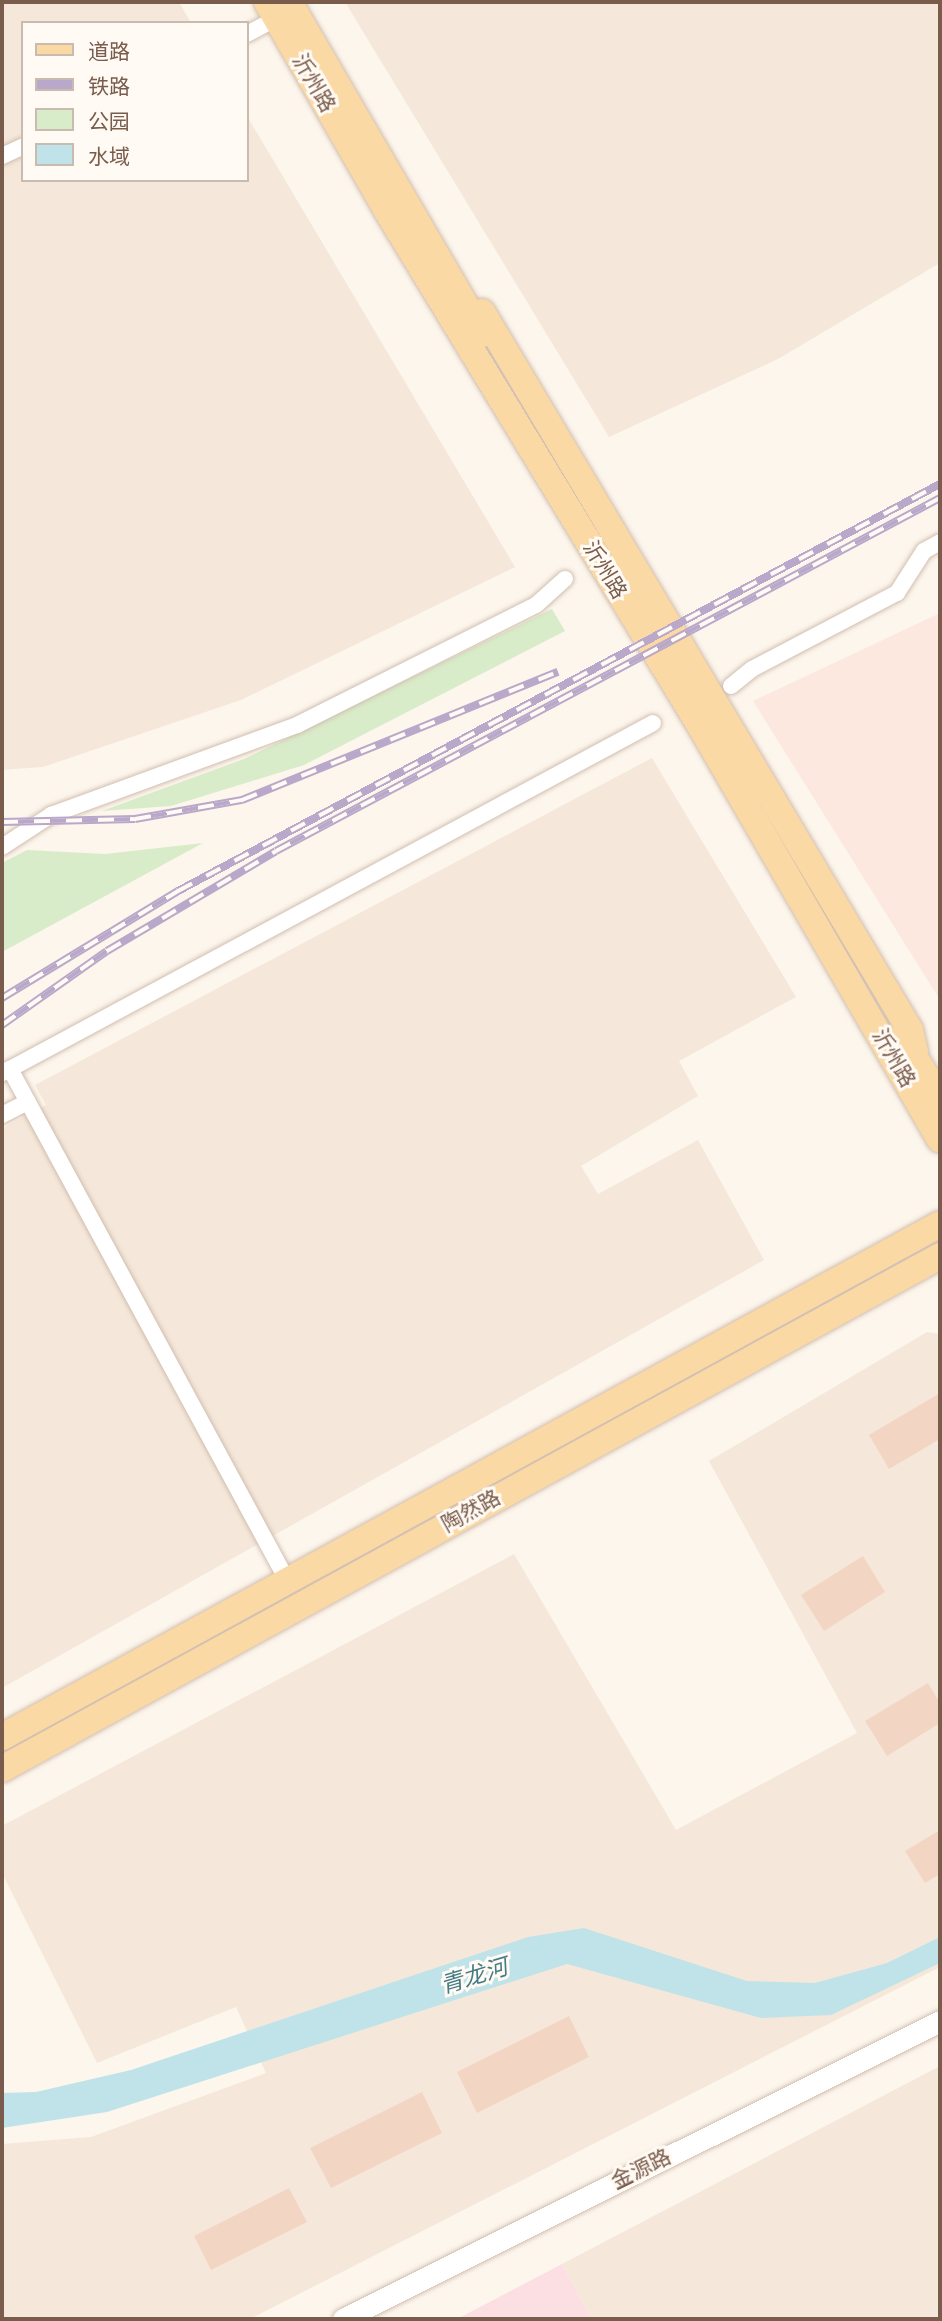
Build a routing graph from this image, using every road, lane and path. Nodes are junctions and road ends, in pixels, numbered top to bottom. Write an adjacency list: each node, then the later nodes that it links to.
1 (278, 7): 2 (street); 5 (main road, 沂州路)
2 (248, 33)
3 (21, 147): 4 (street)
4 (2, 156)
5 (397, 207): 11 (main road); 11 (main road)
6 (940, 542): 8 (street)
7 (565, 579): 10 (street)
8 (730, 686)
9 (653, 723): 12 (street)
10 (2, 847)
11 (909, 1066): 13 (main road, 沂州路); 16 (main road, 沂州路)
12 (6, 1071): 14 (street)
13 (940, 1098)
14 (28, 1102): 15 (street); 21 (street)
15 (2, 1115)
16 (940, 1139)
17 (940, 1224): 19 (main road, 陶然路)
18 (940, 1256): 20 (main road, 陶然路)
19 (412, 1511): 20 (main road); 21 (main road, 陶然路)
20 (354, 1575): 23 (main road, 陶然路)
21 (287, 1580): 22 (main road, 陶然路)
22 (234, 1609): 23 (main road); 24 (main road, 陶然路)
23 (195, 1662): 25 (main road, 陶然路)
24 (2, 1737)
25 (2, 1769)
26 (940, 2021): 27 (street, 金源路)
27 (343, 2319)

